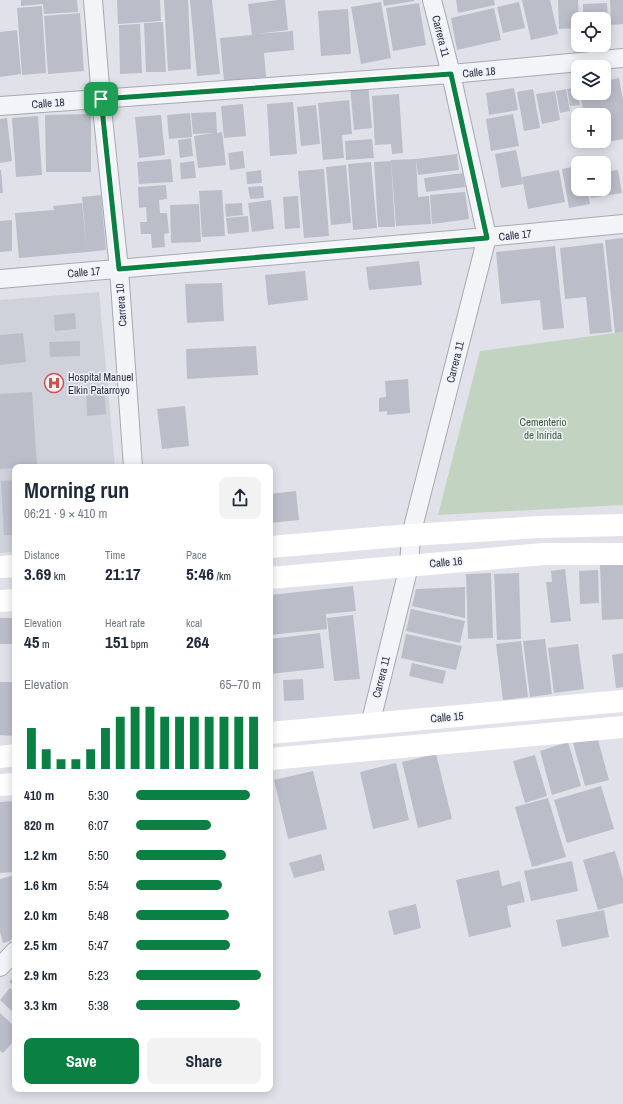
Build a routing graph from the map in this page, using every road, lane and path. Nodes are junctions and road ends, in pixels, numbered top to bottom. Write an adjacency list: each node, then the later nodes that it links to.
1 (93, 0): 5 (street, Carrera 10)
2 (432, 0): 4 (street, Carrera 11)
3 (623, 58): 4 (street, Calle 18)
4 (451, 74): 5 (street, Calle 18); 8 (street, Carrera 11)
5 (101, 99): 6 (street, Calle 18); 9 (street, Carrera 10)
6 (0, 106)
7 (623, 224): 8 (street, Calle 17)
8 (487, 238): 9 (street, Calle 17); 13 (street, Carrera 11)
9 (119, 269): 10 (street, Calle 17); 11 (street, Carrera 10)
10 (0, 279)
11 (133, 464)
12 (623, 525): 13 (street)
13 (411, 535): 14 (street); 17 (street, Carrera 11)
14 (273, 547)
15 (623, 554): 17 (street, Calle 16)
16 (12, 566): 18 (street)
17 (409, 566): 19 (street, Calle 16); 23 (street, Carrera 11)
18 (0, 567)
19 (273, 578)
20 (12, 600): 21 (street)
21 (0, 601)
22 (623, 701): 23 (street, Calle 15)
23 (370, 725): 25 (street, Calle 15)
24 (623, 727): 28 (street)
25 (273, 733)
26 (12, 756): 27 (street)
27 (0, 757)
28 (273, 759)
29 (12, 784): 30 (street)
30 (0, 785)
31 (12, 954): 32 (street)
32 (0, 967)

